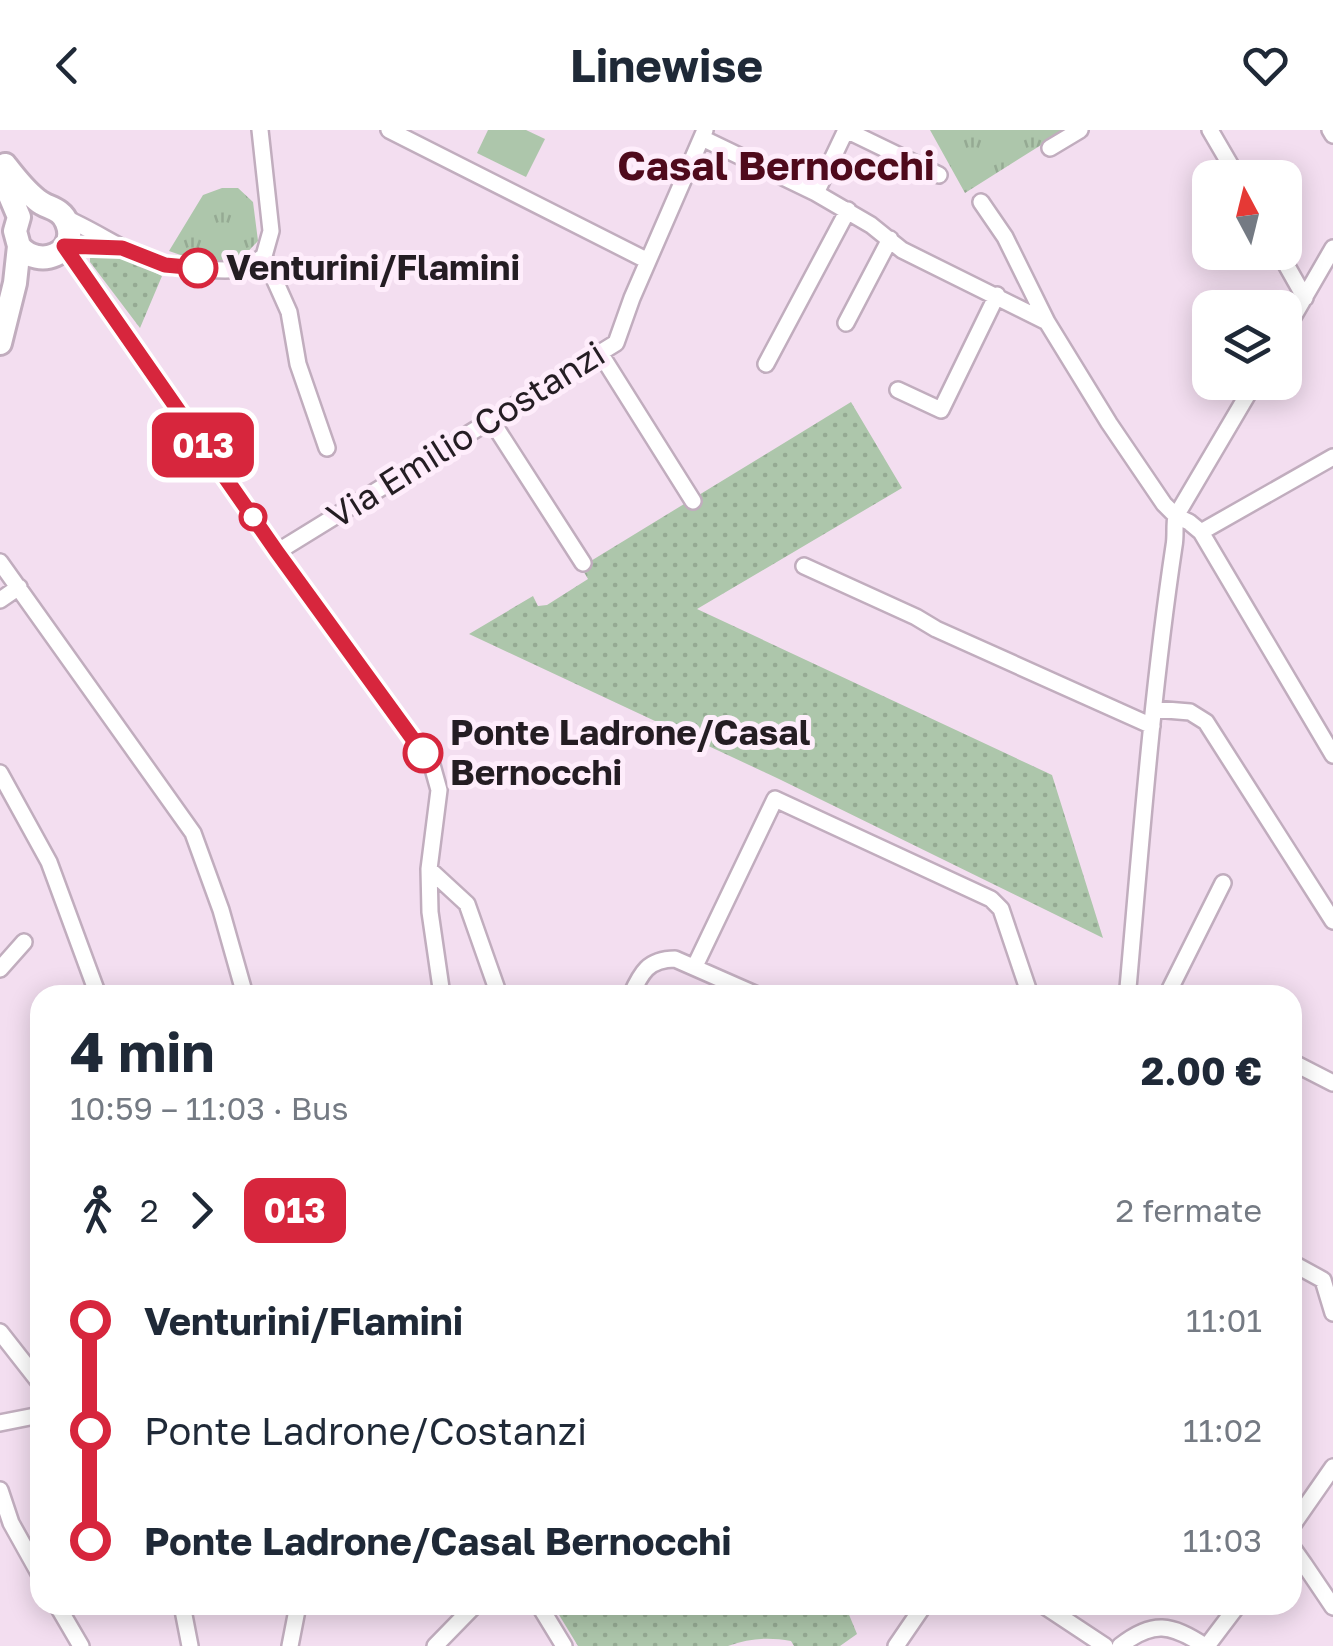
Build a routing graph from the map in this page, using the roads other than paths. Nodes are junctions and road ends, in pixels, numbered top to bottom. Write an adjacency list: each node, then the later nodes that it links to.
1 (260, 130): 22 (street)
2 (388, 130): 23 (street)
3 (1080, 130): 6 (street)
4 (1210, 130): 8 (street)
5 (704, 134): 11 (street); 23 (street, Via Emilio Costanzi)
6 (1050, 148)
7 (0, 158): 13 (street)
8 (1228, 160)
9 (0, 172): 15 (street)
10 (939, 174): 11 (street)
11 (816, 193): 14 (street)
12 (980, 202): 29 (street)
13 (41, 205): 15 (street); 16 (street)
14 (848, 210): 17 (street); 33 (street)
15 (10, 218): 18 (street)
16 (65, 218): 19 (street); 21 (street)
17 (890, 239): 25 (street); 30 (street)
18 (19, 246): 21 (street); 28 (street)
19 (122, 248): 21 (street); 22 (street)
20 (1333, 248): 26 (street)
21 (58, 252): 28 (street); 42 (street)
22 (264, 256): 37 (street)
23 (648, 260): 32 (street, Via Emilio Costanzi)
24 (1289, 270): 26 (street)
25 (997, 295): 29 (street); 34 (street)
26 (1304, 298): 27 (street)
27 (1302, 301)
28 (9, 310): 31 (street)
29 (1047, 322): 40 (street)
30 (846, 323)
31 (0, 342)
32 (600, 353): 36 (street, Via Emilio Costanzi); 39 (street)
33 (766, 364)
34 (898, 390)
35 (1244, 400): 40 (street)
36 (491, 420): 42 (street, Via Emilio Costanzi); 44 (street)
37 (326, 448)
38 (1333, 457): 41 (street)
39 (693, 500)
40 (1176, 516): 41 (street); 48 (street)
41 (1201, 532): 50 (street)
42 (277, 552): 52 (street)
43 (0, 562): 46 (street)
44 (582, 563)
45 (804, 566): 49 (street)
46 (20, 587): 47 (street); 59 (street)
47 (0, 600)
48 (1154, 709): 49 (street); 54 (street)
49 (1152, 726): 65 (street)
50 (1330, 747)
51 (0, 774): 58 (street)
52 (429, 869): 60 (street); 61 (street)
53 (1223, 883): 66 (street)
54 (1333, 921)
55 (24, 942): 57 (street)
56 (695, 966): 62 (street); 63 (street); 64 (street)
57 (0, 969)
58 (94, 985)
59 (242, 985)
60 (441, 985)
61 (495, 985)
62 (636, 985)
63 (735, 985)
64 (1027, 985)
65 (1128, 985)
66 (1172, 985)
67 (1302, 1067): 68 (street)
68 (1333, 1083)
69 (1333, 1263): 71 (street)
70 (1302, 1268): 71 (street)
71 (1323, 1280): 72 (street)
72 (1333, 1313)
73 (0, 1332): 74 (street)
74 (30, 1370)
75 (30, 1417): 76 (street)
76 (0, 1422)
77 (1333, 1467): 79 (street)
78 (0, 1490): 80 (street)
79 (1302, 1512)
80 (30, 1557)
81 (1302, 1569): 82 (street)
82 (1333, 1607)
83 (64, 1615): 91 (street)
84 (184, 1615): 92 (street)
85 (296, 1615): 93 (street)
86 (465, 1615): 94 (street)
87 (545, 1615): 95 (street)
88 (917, 1615): 96 (street)
89 (1058, 1615): 97 (street)
90 (1230, 1615): 99 (street)
91 (81, 1646)
92 (190, 1646)
93 (290, 1646)
94 (436, 1646)
95 (564, 1646)
96 (896, 1646)
97 (1105, 1646)
98 (1120, 1646): 99 (street)
99 (1206, 1646)

